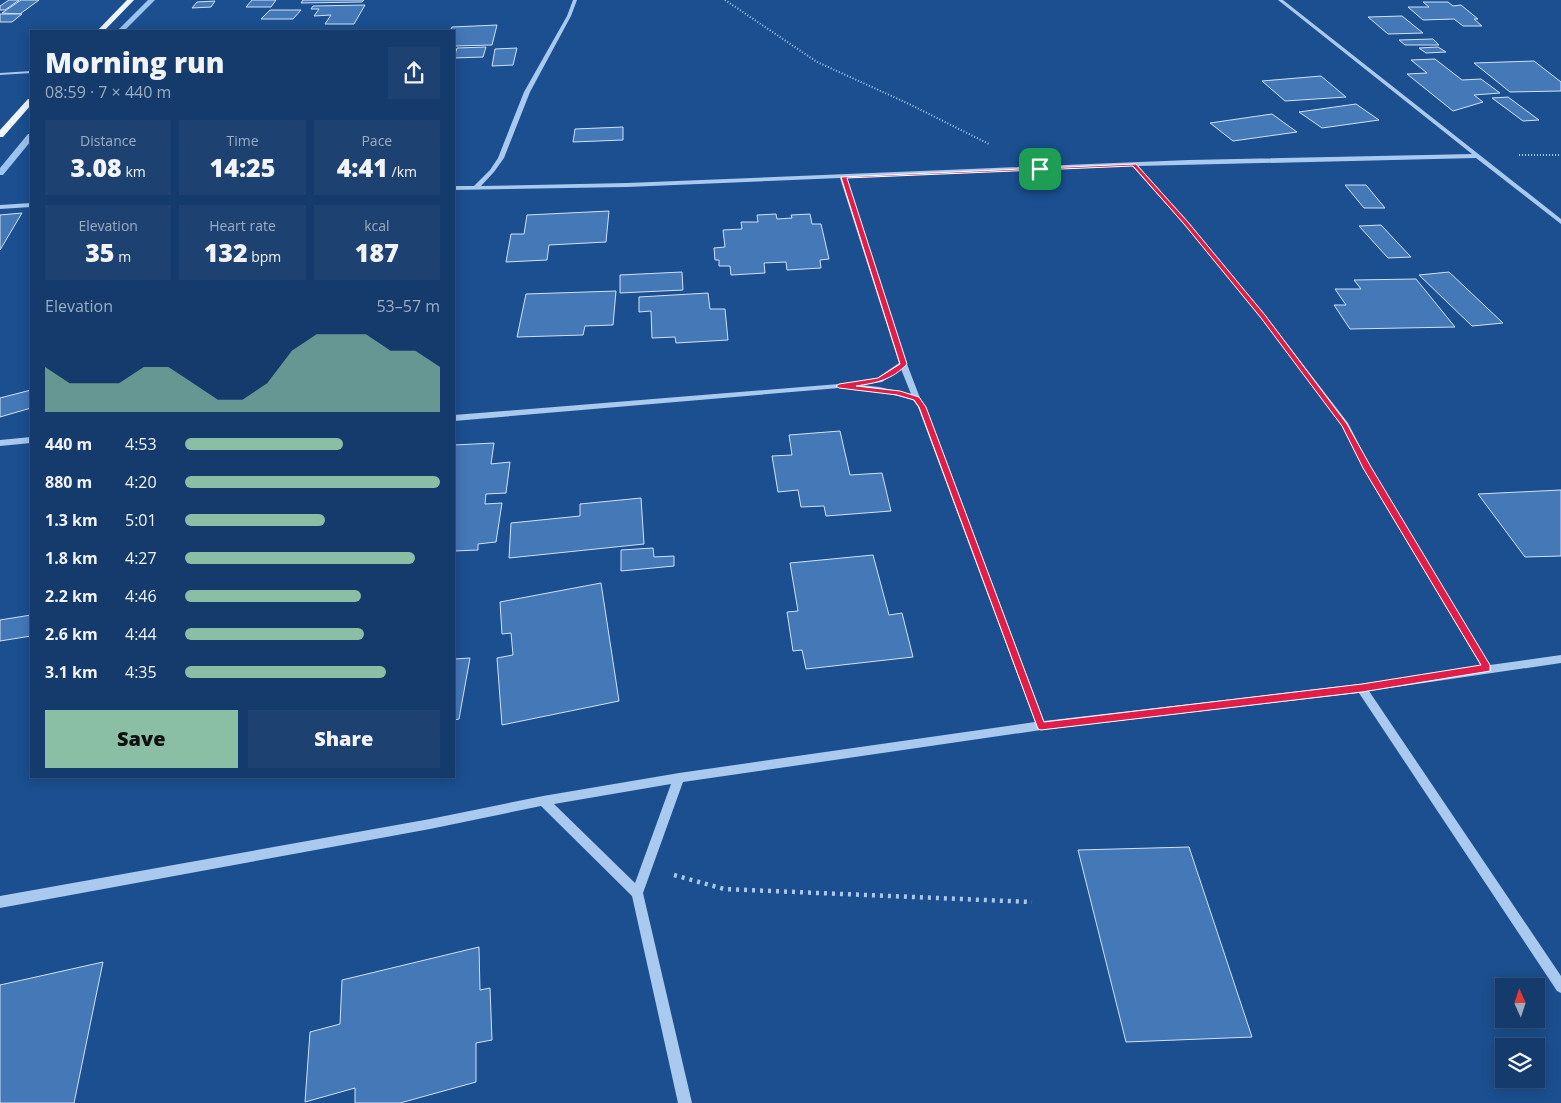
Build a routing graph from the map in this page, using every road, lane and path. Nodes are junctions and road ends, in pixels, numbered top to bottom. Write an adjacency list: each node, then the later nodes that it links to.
1 (131, 0): 5 (main road)
2 (575, 0): 15 (street)
3 (725, 0): 10 (path)
4 (1280, 0): 11 (street)
5 (101, 30)
6 (30, 72): 7 (street)
7 (0, 74)
8 (30, 102): 9 (main road)
9 (0, 136)
10 (996, 147)
11 (1476, 156): 12 (street); 18 (street)
12 (1134, 165): 13 (street); 26 (street)
13 (844, 177): 15 (street); 19 (street)
14 (455, 188): 15 (street)
15 (475, 188)
16 (30, 205): 17 (street)
17 (0, 207)
18 (1561, 222)
19 (903, 364): 20 (street); 21 (street)
20 (839, 386): 21 (street); 22 (street)
21 (916, 398): 28 (street)
22 (455, 418)
23 (30, 440): 24 (street)
24 (0, 443)
25 (1561, 659): 26 (street)
26 (1487, 668): 27 (street)
27 (1362, 688): 28 (street); 35 (street)
28 (1041, 726): 29 (street)
29 (679, 778): 30 (street); 31 (street)
30 (543, 801): 32 (street); 33 (street)
31 (647, 867): 32 (street); 34 (path)
32 (637, 893): 36 (street)
33 (0, 902)
34 (1032, 902)
35 (1561, 987)
36 (685, 1103)

